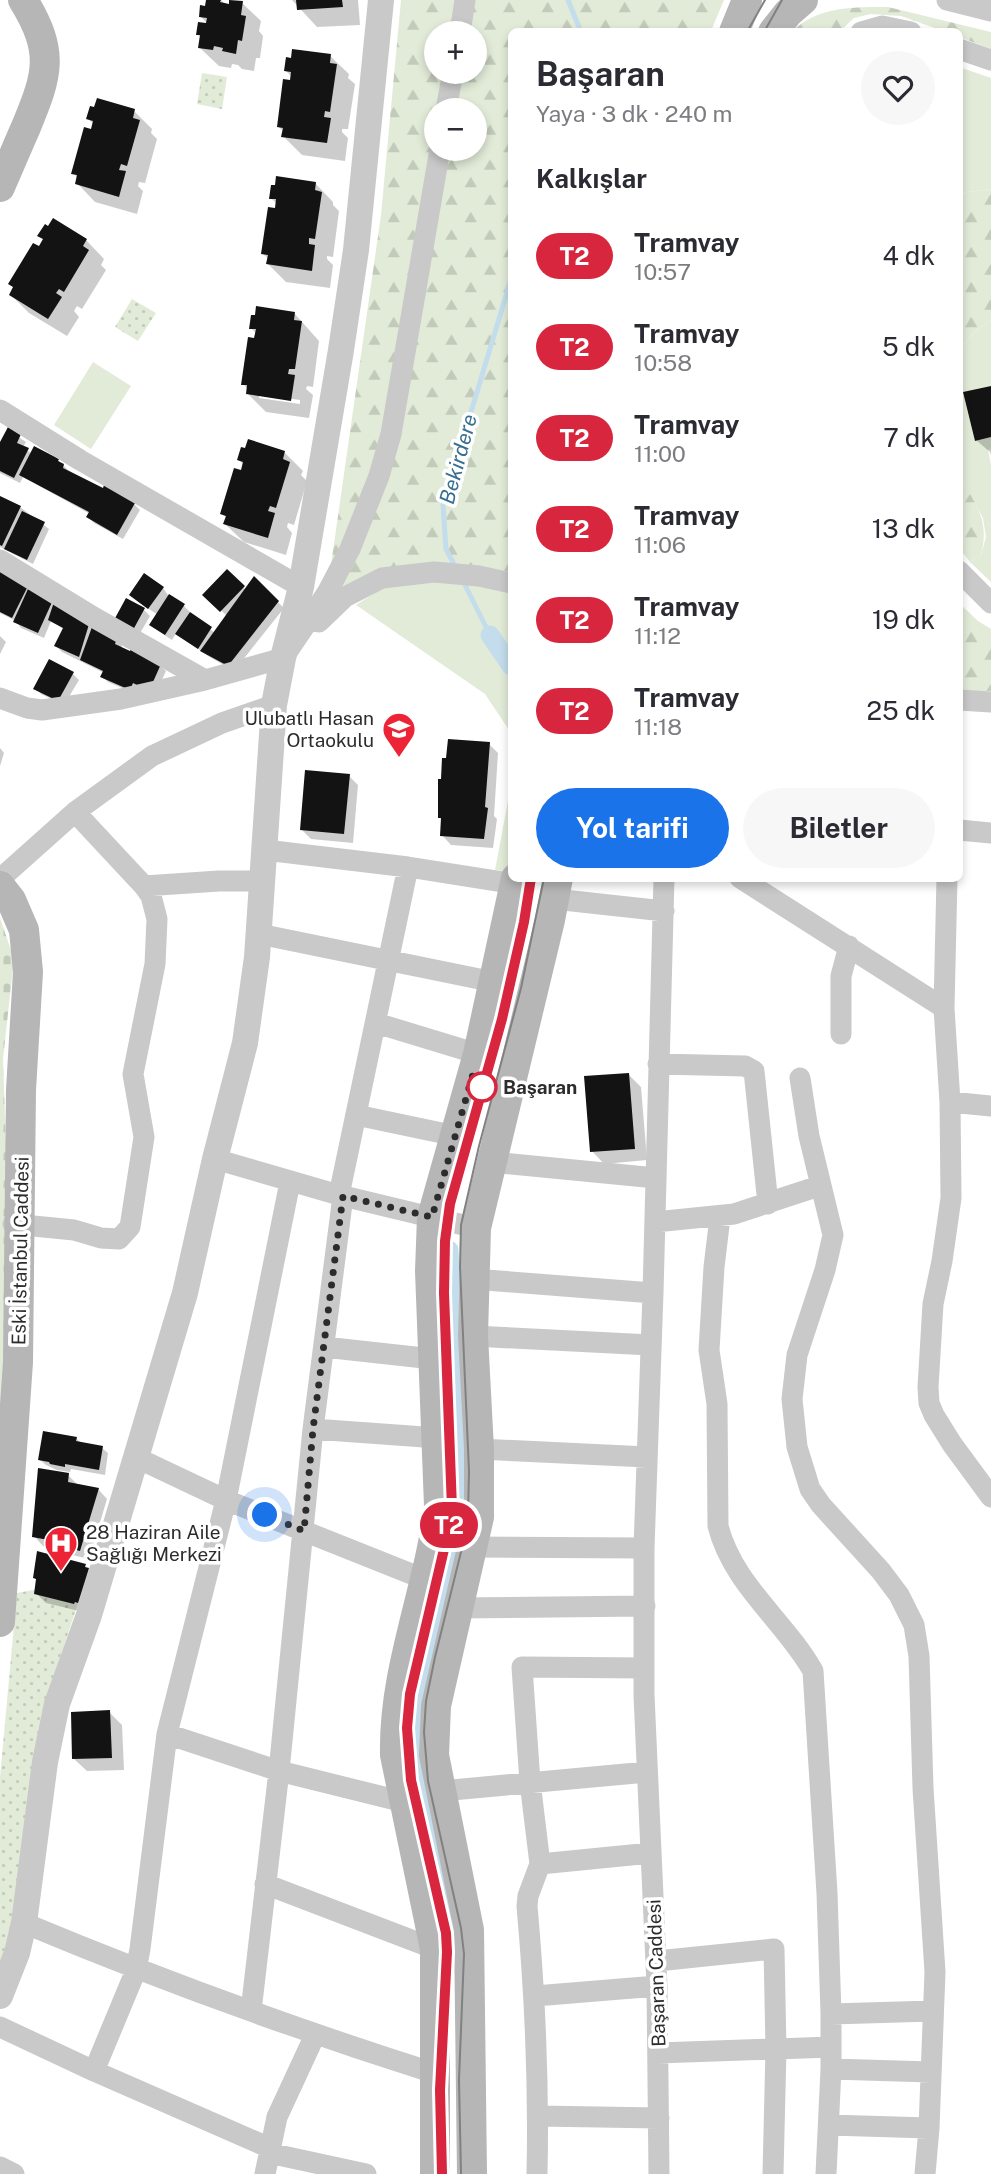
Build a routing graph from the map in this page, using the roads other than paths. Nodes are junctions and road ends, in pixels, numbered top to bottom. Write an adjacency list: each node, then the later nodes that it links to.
1 (2, 0): 14 (main road)
2 (23, 0): 16 (main road)
3 (381, 0): 21 (street)
4 (466, 0): 9 (street)
5 (747, 0): 10 (main road)
6 (803, 0): 11 (main road)
7 (947, 0): 8 (street)
8 (991, 11)
9 (462, 21)
10 (736, 28)
11 (776, 28)
12 (963, 50): 13 (street)
13 (991, 60)
14 (0, 141)
15 (438, 161): 23 (street)
16 (0, 187)
17 (0, 410): 21 (street)
18 (0, 560): 24 (street)
19 (963, 575): 22 (street)
20 (508, 582): 23 (street)
21 (301, 587): 23 (street)
22 (991, 604)
23 (284, 656): 24 (street); 28 (street)
24 (205, 680): 25 (street)
25 (0, 698)
26 (963, 700): 27 (street)
27 (991, 702)
28 (274, 705): 29 (street); 32 (street)
29 (75, 812): 34 (street); 42 (street)
30 (963, 830): 31 (street)
31 (991, 833)
32 (265, 850): 33 (street); 36 (street)
33 (408, 867): 35 (street); 48 (street)
34 (0, 878)
35 (508, 880)
36 (263, 881): 42 (street); 46 (street)
37 (516, 882): 49 (main road)
38 (664, 882): 45 (street, Başaran Caddesi)
39 (746, 882): 47 (street)
40 (947, 882): 50 (street)
41 (0, 886): 70 (main road, Eski İstanbul Caddesi)
42 (144, 887): 70 (street)
43 (556, 889): 45 (street); 61 (main road)
44 (0, 906): 70 (main road, Eski İstanbul Caddesi)
45 (664, 911): 54 (street, Başaran Caddesi)
46 (258, 934): 48 (street); 60 (street)
47 (849, 946): 50 (street); 52 (street)
48 (389, 960): 49 (street); 51 (street)
49 (494, 982): 53 (main road)
50 (944, 1008): 56 (street)
51 (376, 1023): 53 (street); 58 (street)
52 (841, 1034)
53 (478, 1054): 59 (main road)
54 (658, 1064): 62 (street, Başaran Caddesi); 66 (street)
55 (800, 1078): 64 (street)
56 (950, 1102): 57 (street); 82 (street)
57 (991, 1106)
58 (356, 1115): 59 (street); 65 (street)
59 (456, 1136): 69 (main road)
60 (215, 1158): 63 (street); 80 (street)
61 (491, 1162): 62 (street); 69 (main road)
62 (656, 1178): 68 (street, Başaran Caddesi)
63 (290, 1182): 65 (street); 83 (street)
64 (820, 1185): 66 (street); 110 (street)
65 (341, 1196): 69 (street); 75 (street)
66 (768, 1204): 67 (street)
67 (720, 1217): 68 (street); 111 (street)
68 (655, 1222): 72 (street, Başaran Caddesi)
69 (454, 1223): 71 (main road); 76 (main road)
70 (17, 1225): 84 (main road, Eski İstanbul Caddesi); 91 (main road, Eski İstanbul Caddesi)
71 (473, 1279): 72 (street); 73 (main road)
72 (653, 1293): 74 (street, Başaran Caddesi)
73 (474, 1336): 74 (street); 79 (main road)
74 (651, 1345): 81 (street, Başaran Caddesi)
75 (324, 1347): 76 (street); 77 (street)
76 (433, 1359): 78 (main road)
77 (313, 1429): 78 (street); 85 (street)
78 (438, 1438): 88 (main road)
79 (479, 1449): 81 (street); 86 (main road)
80 (135, 1457): 83 (street); 102 (street)
81 (647, 1457): 87 (street, Başaran Caddesi)
82 (991, 1497)
83 (226, 1500): 85 (street); 93 (street)
84 (0, 1521)
85 (304, 1531): 88 (street); 94 (street)
86 (474, 1547): 87 (street); 90 (main road)
87 (644, 1548): 89 (street, Başaran Caddesi)
88 (424, 1579): 98 (main road)
89 (645, 1606): 90 (street); 92 (street, Başaran Caddesi)
90 (457, 1608): 97 (main road)
91 (0, 1622)
92 (644, 1668): 95 (street, Başaran Caddesi); 96 (street)
93 (167, 1734): 94 (street); 105 (street)
94 (279, 1772): 98 (street); 101 (street)
95 (647, 1772): 96 (street); 99 (street, Başaran Caddesi)
96 (530, 1782): 97 (street); 100 (street)
97 (441, 1791): 131 (main road)
98 (404, 1802): 103 (main road)
99 (652, 1853): 100 (street); 104 (street, Başaran Caddesi)
100 (540, 1864): 108 (street)
101 (265, 1884): 103 (street); 109 (street)
102 (24, 1923): 105 (street); 107 (street)
103 (435, 1949): 120 (main road)
104 (657, 1961): 106 (street, Başaran Caddesi); 115 (street)
105 (135, 1970): 109 (street); 118 (street)
106 (657, 1986): 108 (street); 116 (street, Başaran Caddesi)
107 (0, 1996)
108 (535, 1996): 121 (street)
109 (251, 2011): 113 (street)
110 (933, 2011): 111 (street); 119 (street)
111 (831, 2014): 114 (street)
112 (0, 2027): 118 (street)
113 (314, 2035): 120 (street); 125 (street)
114 (831, 2047): 115 (street); 117 (street)
115 (776, 2049): 116 (street); 134 (street)
116 (658, 2053): 122 (street, Başaran Caddesi)
117 (831, 2069): 119 (street); 123 (street)
118 (94, 2071): 125 (street)
119 (931, 2072): 124 (street)
120 (434, 2073): 130 (main road)
121 (538, 2116): 122 (street); 132 (street)
122 (659, 2118): 133 (street, Başaran Caddesi)
123 (829, 2125): 124 (street); 135 (street)
124 (929, 2127): 136 (street)
125 (269, 2150): 128 (street); 129 (street)
126 (0, 2167): 127 (street)
127 (14, 2174)
128 (265, 2174)
129 (366, 2174)
130 (435, 2174)
131 (472, 2174)
132 (537, 2174)
133 (659, 2174)
134 (773, 2174)
135 (827, 2174)
136 (925, 2174)

